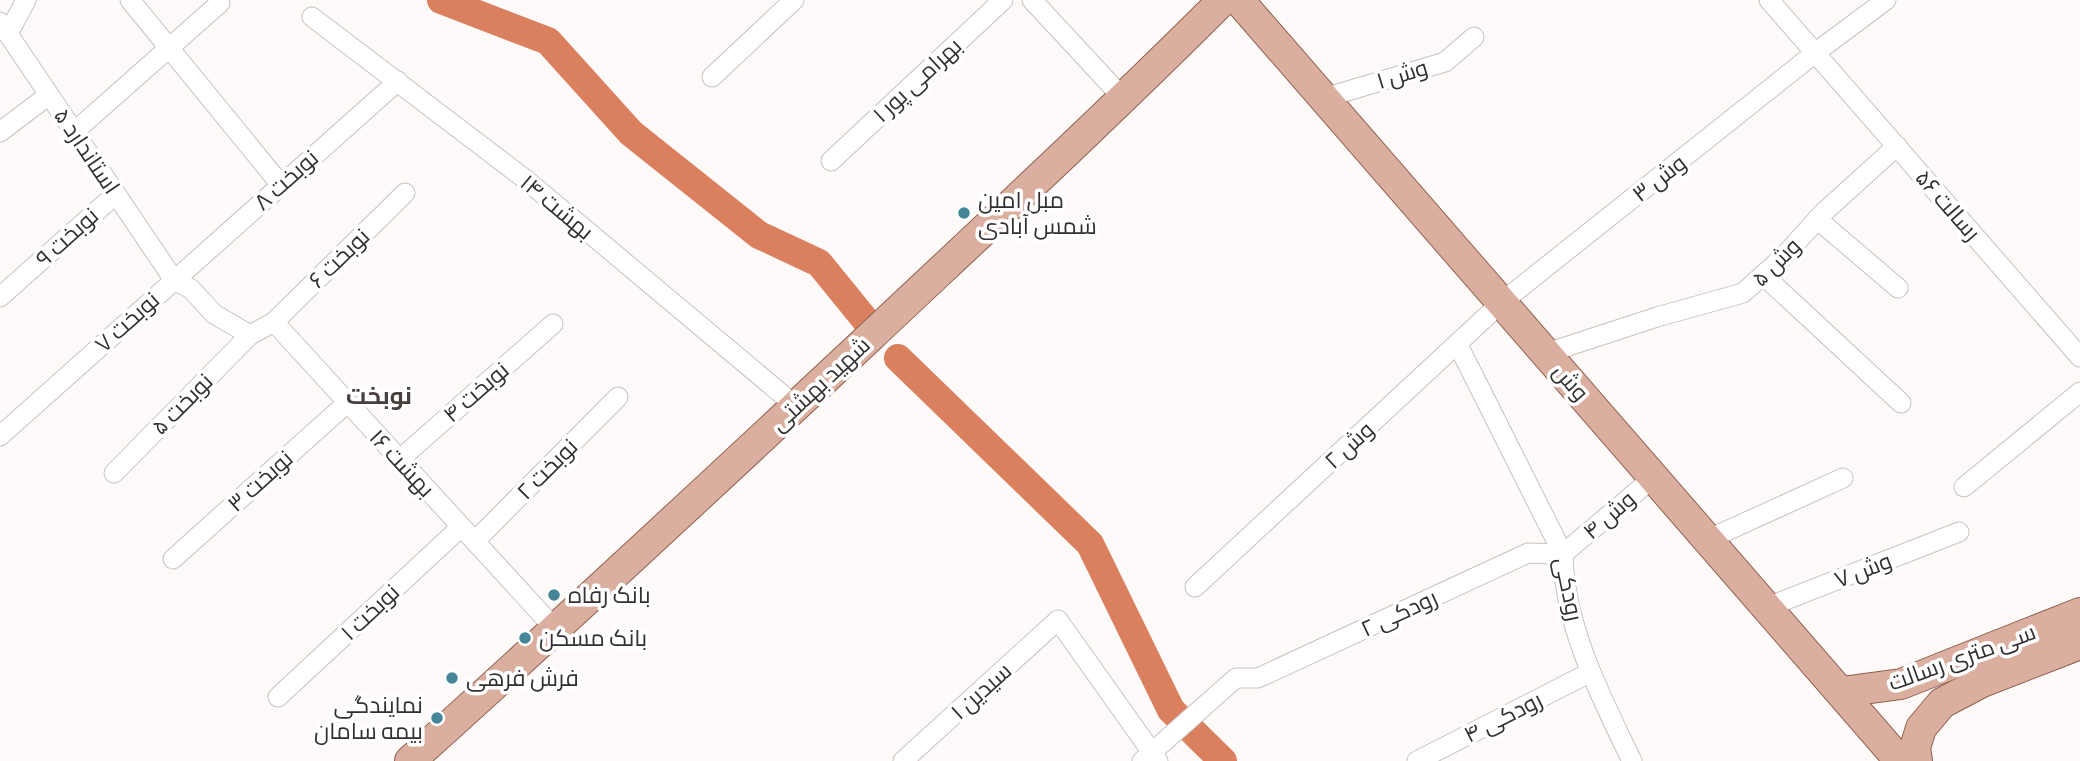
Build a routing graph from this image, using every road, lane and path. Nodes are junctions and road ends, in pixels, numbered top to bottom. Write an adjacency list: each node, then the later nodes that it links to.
1 (26, 0): 11 (street)
2 (130, 0): 13 (street)
3 (794, 0): 15 (street)
4 (1003, 0): 23 (street, ۱ بهرامی پور)
5 (1032, 0): 19 (street)
6 (1769, 0): 14 (street, ۵۶ رسالت)
7 (1886, 0): 14 (street, وش ۳)
8 (1237, 1): 18 (main road, وش); 19 (main road, شهید بهشتی); 64 (main road, شهید بهشتی)
9 (220, 3): 13 (street)
10 (312, 17): 16 (street, بهشت ۱۴)
11 (4, 28): 17 (street, ۵ استاندارد)
12 (1474, 37): 18 (street, وش ۱)
13 (169, 49): 21 (street); 24 (street)
14 (1815, 53): 22 (street, ۵۶ رسالت); 32 (street, وش ۳)
15 (712, 77)
16 (398, 81): 24 (street, ۸ نوبخت); 43 (street, بهشت ۱۴)
17 (49, 95): 20 (street); 21 (street, ۵ استاندارد)
18 (1324, 98): 32 (main road, وش)
19 (1124, 99): 43 (main road, شهید بهشتی)
20 (0, 132)
21 (74, 132): 26 (street, ۵ استاندارد)
22 (1897, 146): 27 (street, وش ۵); 38 (street, ۵۶ رسالت)
23 (831, 161)
24 (281, 185): 29 (street, ۸ نوبخت)
25 (405, 193): 33 (street, نوبخت ۶)
26 (116, 194): 29 (street, ۵ استاندارد); 31 (street, ۹ نوبخت)
27 (1817, 219): 28 (street, وش ۵); 30 (street)
28 (1763, 275): 37 (street, وش ۵); 42 (street)
29 (174, 280): 35 (street); 44 (street, ۷ نوبخت)
30 (1898, 288)
31 (0, 297)
32 (1502, 302): 36 (street, وش ۲); 37 (main road, وش)
33 (274, 322): 35 (street); 41 (street, ۱۶ بهشت)
34 (553, 324): 45 (street, ۴ نوبخت)
35 (250, 335): 46 (street, ۵ نوبخت)
36 (1458, 345): 53 (street, رودکی); 55 (street, وش ۲)
37 (1547, 353): 47 (main road, وش)
38 (2080, 357)
39 (2080, 392): 49 (street)
40 (618, 397): 51 (street, ۲ نوبخت)
41 (347, 402): 45 (street, ۱۶ بهشت); 54 (street, ۳ نوبخت)
42 (1901, 403)
43 (796, 406): 58 (main road, شهید بهشتی)
44 (0, 436)
45 (398, 460): 51 (street, ۱۶ بهشت)
46 (114, 473)
47 (1654, 477): 52 (main road, وش); 53 (street, وش ۴)
48 (1843, 478): 52 (street)
49 (1964, 486)
50 (1959, 532): 56 (street, وش ۷)
51 (468, 534): 58 (street, ۱۶ بهشت); 61 (street, ۱ نوبخت)
52 (1709, 539): 56 (main road, وش)
53 (1563, 554): 59 (street, رودکی); 62 (street, رودکی ۲)
54 (173, 559)
55 (1195, 587)
56 (1768, 607): 60 (main road, وش)
57 (2078, 628): 60 (main road, سی متری رسالت); 69 (main road, سی متری رسالت)
58 (556, 630): 63 (main road, شهید بهشتی)
59 (1590, 673): 66 (street, رودکی ۴); 67 (street, رودکی)
60 (1842, 692): 68 (main road, وش)
61 (278, 697)
62 (1151, 758): 65 (street, سیدین ۱)
63 (410, 761)
64 (439, 761)
65 (903, 761)
66 (1417, 761)
67 (1632, 761)
68 (1900, 761)
69 (1917, 761)

